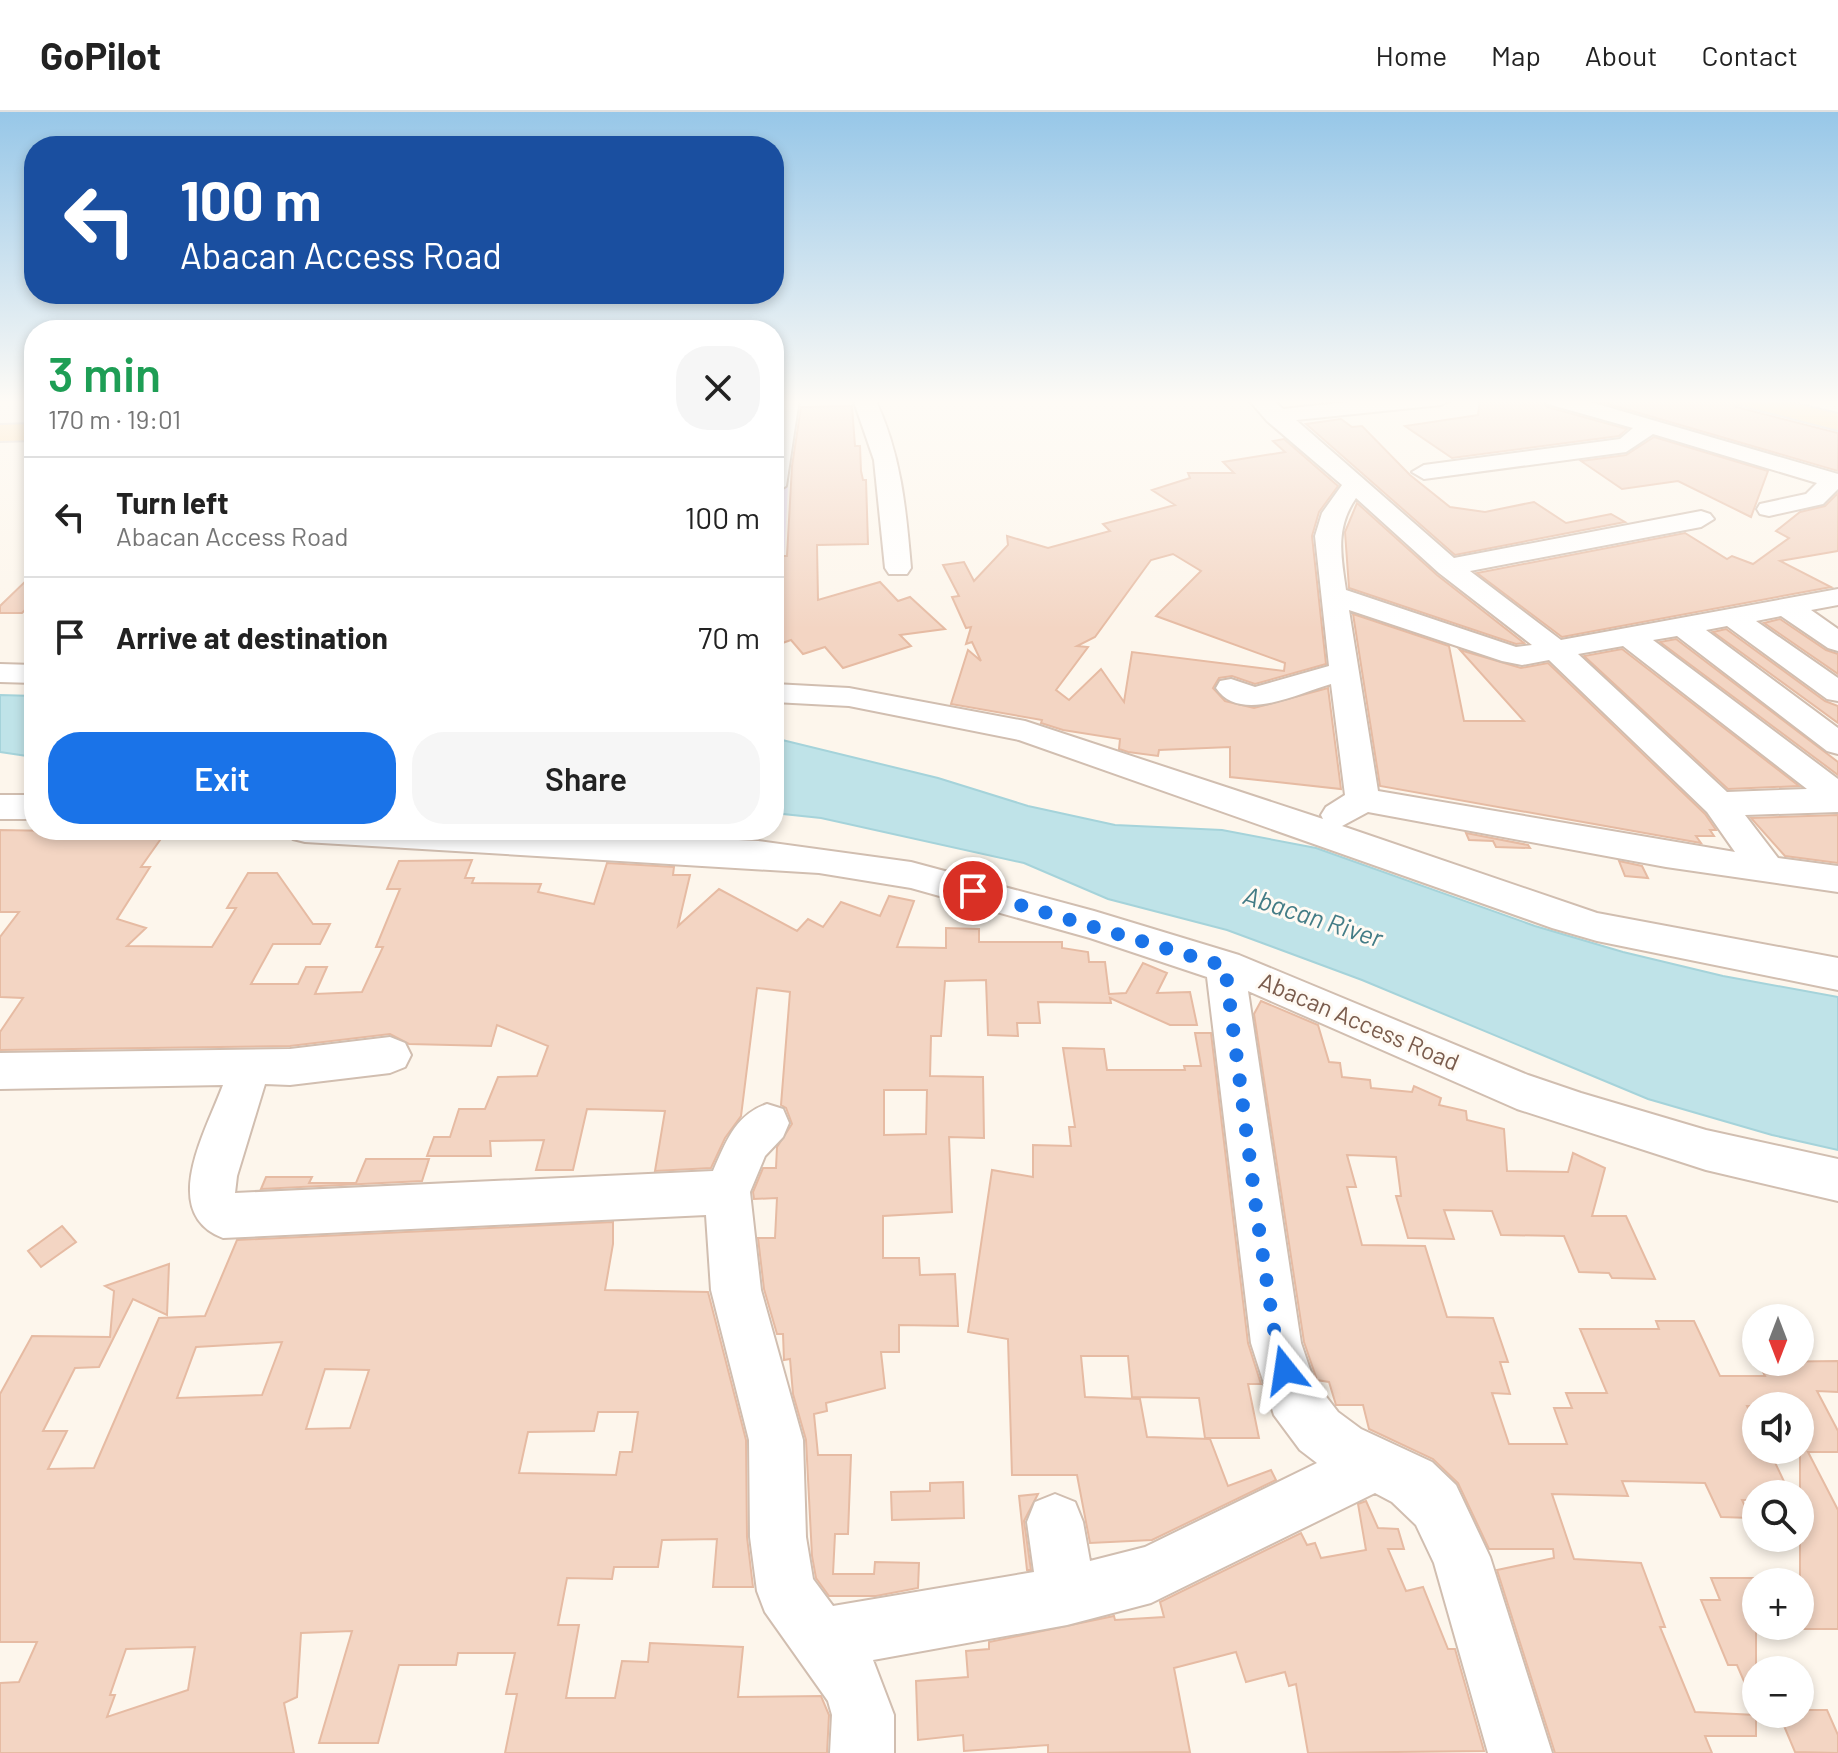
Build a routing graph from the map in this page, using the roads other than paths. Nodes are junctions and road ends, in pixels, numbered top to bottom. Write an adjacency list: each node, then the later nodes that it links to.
1 (890, 476): 8 (street)
2 (1343, 476): 4 (street)
3 (1836, 480): 5 (street)
4 (1354, 485): 7 (street); 9 (street)
5 (1769, 509)
6 (1701, 519): 7 (street)
7 (1448, 567): 16 (street)
8 (898, 568)
9 (1333, 595): 16 (street); 17 (street)
10 (1837, 598): 11 (street)
11 (1787, 607): 12 (street); 15 (street)
12 (1732, 617): 13 (street); 21 (street)
13 (1682, 626): 14 (street); 23 (street)
14 (1629, 636): 16 (street); 24 (street)
15 (1838, 642)
16 (1555, 649): 25 (street)
17 (1345, 671): 20 (street); 29 (street)
18 (0, 673): 19 (street)
19 (24, 674)
20 (1231, 688)
21 (1838, 692)
22 (784, 694): 32 (street)
23 (1838, 744)
24 (1838, 798): 25 (street)
25 (1719, 804): 29 (street)
26 (0, 807): 27 (street)
27 (24, 807)
28 (494, 840): 31 (street, Abacan Access Road)
29 (1767, 870): 30 (street)
30 (1838, 879)
31 (1225, 966): 37 (street, Abacan Access Road); 39 (street)
32 (1838, 974)
33 (390, 1055): 34 (street)
34 (250, 1066): 35 (street); 38 (street)
35 (0, 1071)
36 (767, 1123): 38 (street)
37 (1838, 1180)
38 (727, 1192): 42 (street)
39 (1374, 1464): 41 (street); 44 (street)
40 (1055, 1522): 41 (street)
41 (1067, 1596): 42 (street)
42 (818, 1639): 43 (street)
43 (862, 1753)
44 (1520, 1753)

